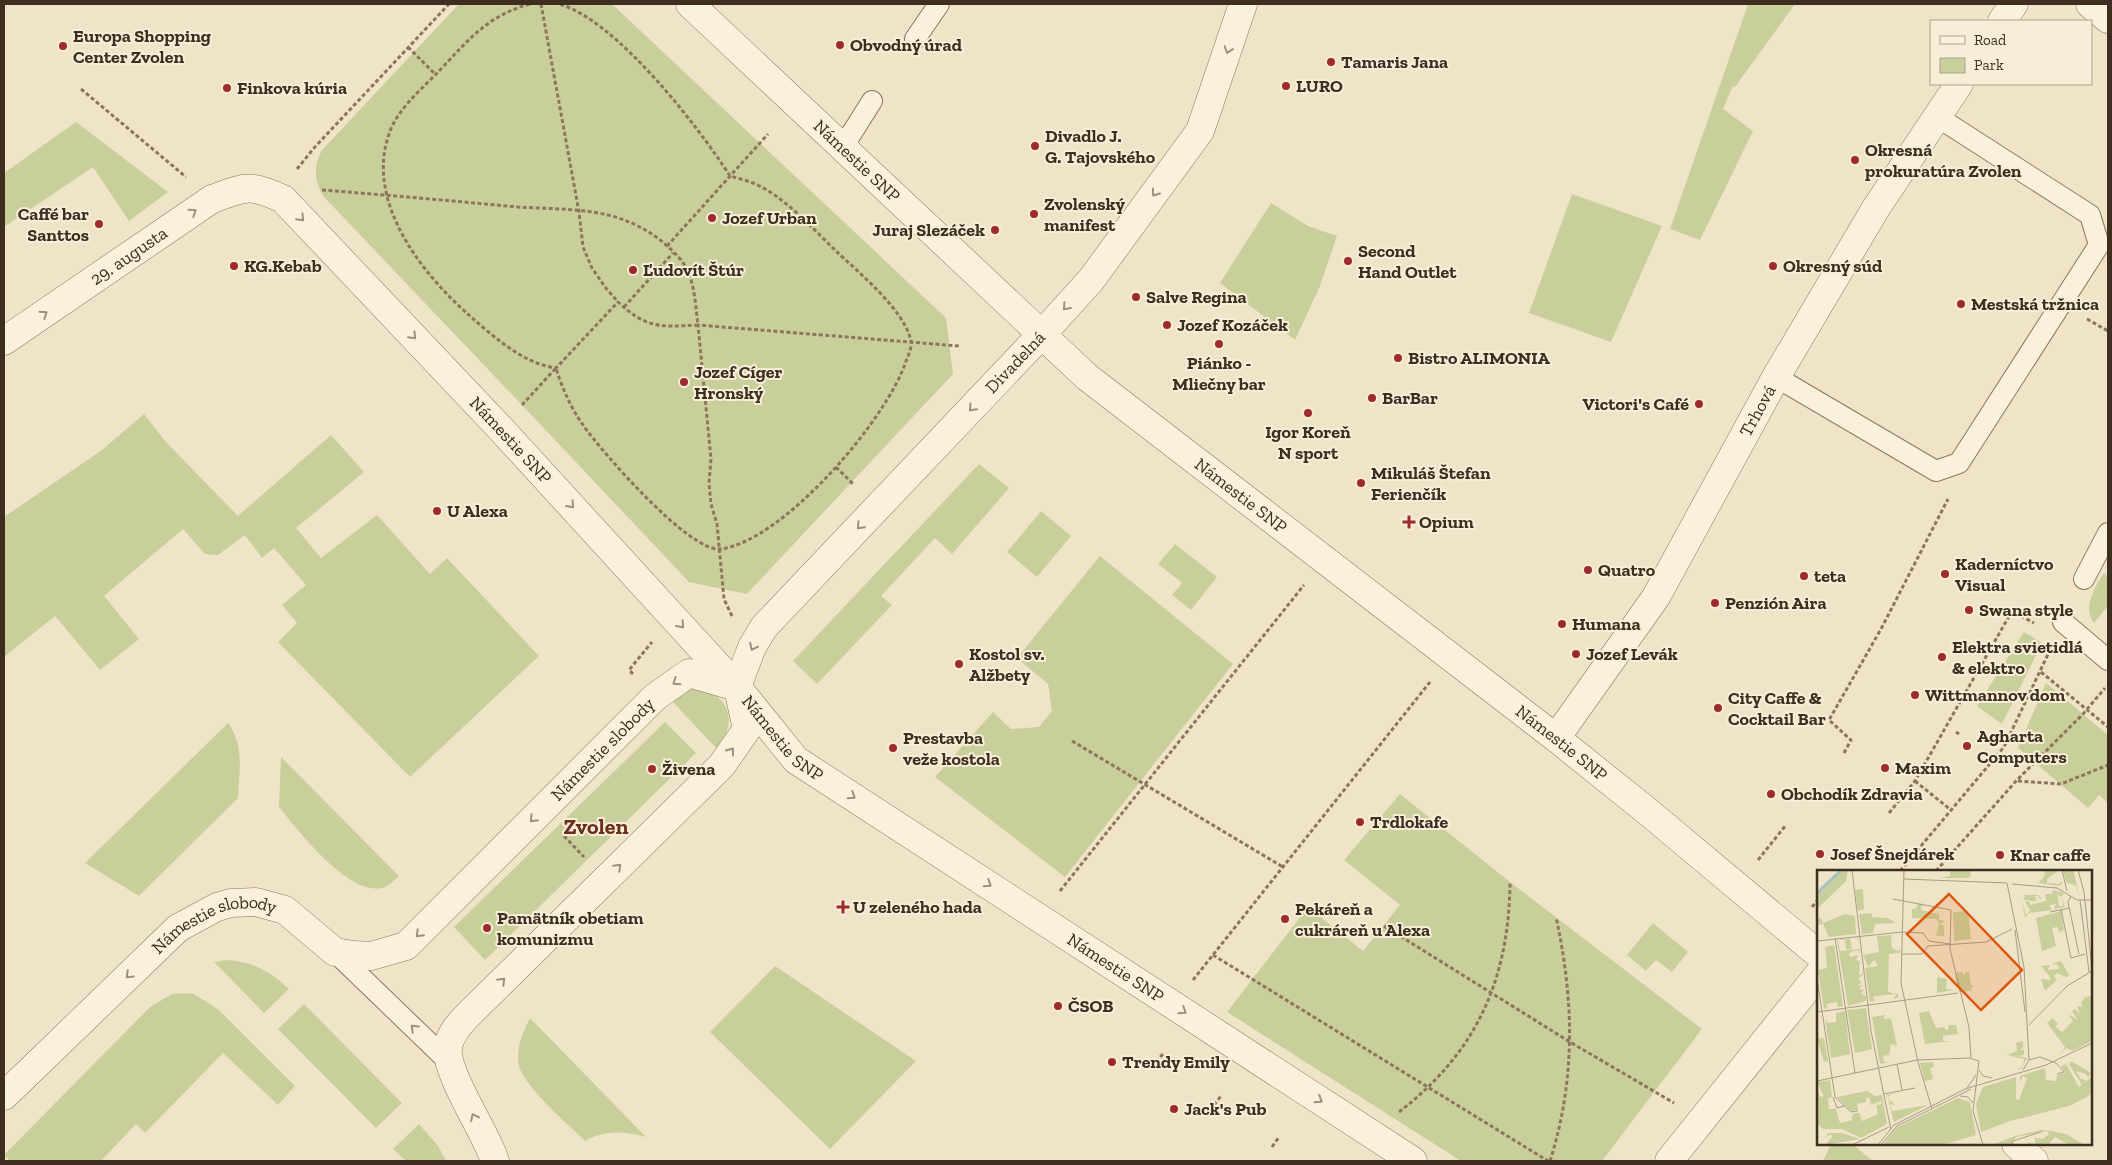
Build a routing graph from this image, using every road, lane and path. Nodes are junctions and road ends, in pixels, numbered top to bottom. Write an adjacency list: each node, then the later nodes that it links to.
1 (449, 4): 13 (path)
2 (530, 4): 14 (path)
3 (541, 4): 27 (path)
4 (559, 4): 22 (path)
5 (690, 4): 20 (street, Námestie SNP)
6 (939, 4): 12 (lane)
7 (1243, 4): 33 (street, Divadelná, one-way to 33)
8 (2014, 4): 11 (street)
9 (2090, 4): 10 (street)
10 (2108, 19)
11 (2003, 20)
12 (915, 39)
13 (408, 47): 14 (path); 21 (path)
14 (436, 75): 26 (path)
15 (1957, 85): 18 (street, Trhová)
16 (81, 89): 23 (path)
17 (872, 101): 20 (lane)
18 (1936, 116): 38 (street, Trhová); 40 (lane)
19 (768, 134): 22 (path)
20 (843, 147): 33 (street, Námestie SNP)
21 (295, 172)
22 (730, 176): 28 (path); 35 (path)
23 (192, 183)
24 (262, 190): 34 (street, 29. augusta, one-way to 24); 39 (street, Námestie SNP, one-way to 39)
25 (319, 190): 26 (path)
26 (388, 195): 27 (path); 37 (path)
27 (579, 212): 28 (path); 30 (path)
28 (667, 246): 29 (path)
29 (673, 253): 31 (path); 32 (path)
30 (618, 302): 31 (path); 37 (path)
31 (624, 307): 32 (path)
32 (698, 325): 35 (path); 44 (path)
33 (1042, 334): 45 (street, Námestie SNP); 55 (street, Divadelná, one-way to 55)
34 (4, 341)
35 (912, 344): 36 (path); 41 (path)
36 (960, 346)
37 (556, 368): 39 (path); 44 (path)
38 (1776, 377): 40 (lane); 58 (street, Trhová)
39 (500, 428): 55 (street, Námestie SNP, one-way to 55)
40 (1959, 463): 60 (path)
41 (836, 467): 42 (path); 44 (path)
42 (856, 486)
43 (2108, 533): 46 (lane)
44 (720, 549): 47 (path)
45 (1324, 559): 50 (street, Námestie SNP); 64 (path)
46 (2084, 579)
47 (734, 619)
48 (2060, 628): 51 (lane); 53 (path); 63 (path)
49 (655, 638): 52 (path)
50 (1450, 656): 58 (street, Námestie SNP); 70 (path)
51 (2108, 660)
52 (629, 670)
53 (2041, 672): 56 (path); 65 (path)
54 (2108, 684): 56 (path)
55 (737, 687): 78 (street, Námestie slobody, one-way to 78); 86 (street, one-way to 55); 98 (street, Námestie SNP, one-way to 98)
56 (2087, 710): 57 (path); 62 (path)
57 (2108, 727)
58 (1556, 738): 74 (street, Námestie SNP)
59 (1072, 740): 64 (path)
60 (1844, 753)
61 (2108, 765): 62 (path)
62 (2017, 780): 72 (path)
63 (1915, 781): 65 (path); 66 (path)
64 (1145, 784): 70 (path); 75 (path)
65 (1951, 810): 71 (path)
66 (1889, 813)
67 (1786, 825): 74 (path)
68 (558, 830): 69 (path)
69 (585, 858)
70 (1282, 867): 80 (path)
71 (1901, 870)
72 (1937, 870)
73 (1510, 882): 83 (path)
74 (1737, 885): 79 (street, Námestie SNP)
75 (1054, 897)
76 (1556, 918): 84 (path)
77 (1384, 926): 83 (path)
78 (335, 952): 86 (lane, one-way to 78); 89 (street, Námestie slobody, one-way to 89)
79 (1817, 953)
80 (1213, 955): 82 (path); 88 (path)
81 (1817, 976): 93 (street)
82 (1189, 985)
83 (1492, 992): 84 (path); 88 (path)
84 (1570, 1042): 93 (path); 99 (path)
85 (1163, 1054): 87 (path)
86 (449, 1062): 97 (street, one-way to 86)
87 (1156, 1062)
88 (1427, 1089): 92 (path); 99 (path)
89 (4, 1096)
90 (1221, 1096): 91 (path)
91 (1214, 1105)
92 (1397, 1114)
93 (1702, 1120): 100 (street)
94 (1279, 1137): 96 (path)
95 (2017, 1145): 101 (street)
96 (1272, 1147)
97 (495, 1161)
98 (1413, 1161)
99 (1549, 1161)
100 (1669, 1161)
101 (2034, 1161)

